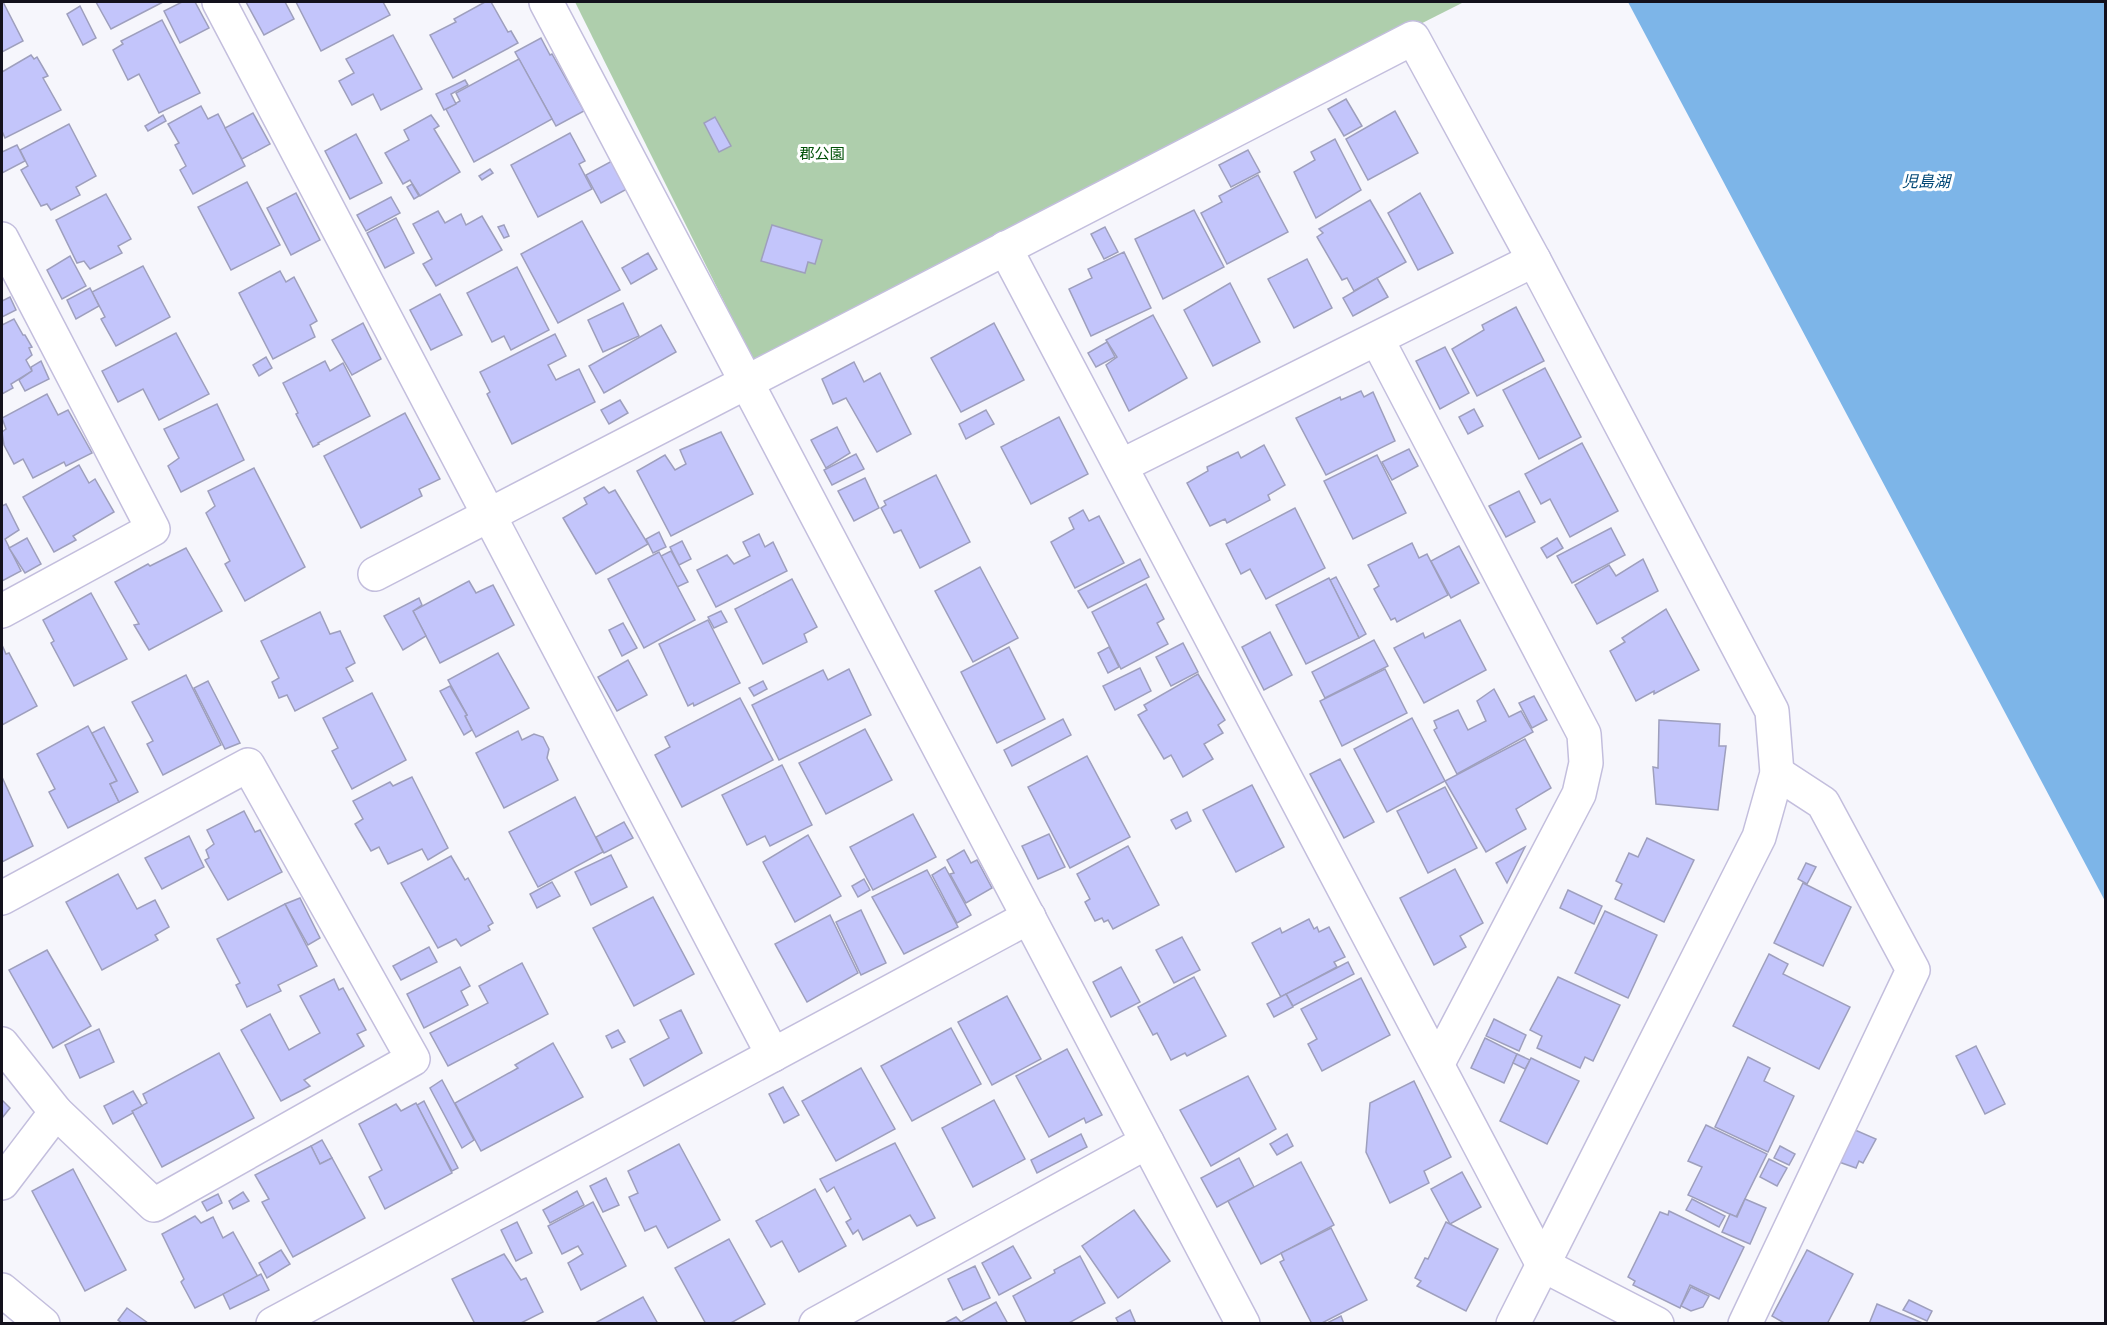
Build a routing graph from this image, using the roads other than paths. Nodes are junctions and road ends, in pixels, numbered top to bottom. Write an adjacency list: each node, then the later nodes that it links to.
1 (219, 2): 9 (street)
2 (546, 2): 7 (street)
3 (2, 239): 11 (street)
4 (1005, 248): 5 (street); 7 (street); 8 (street)
5 (1534, 260): 6 (street); 12 (street)
6 (1377, 339): 8 (street); 17 (street)
7 (746, 382): 9 (street); 14 (street)
8 (1121, 466): 17 (street)
9 (489, 515): 10 (street); 16 (street)
10 (375, 574)
11 (2, 611)
12 (1777, 773): 21 (street); 29 (street)
13 (2, 898): 18 (street)
14 (1029, 917): 16 (street); 19 (street)
15 (2, 1044): 18 (street)
16 (773, 1055): 23 (street)
17 (1437, 1063): 21 (street)
18 (56, 1112): 20 (street)
19 (1147, 1142): 25 (street); 26 (street)
20 (2, 1184)
21 (1543, 1265): 27 (street); 28 (street)
22 (2, 1290): 24 (street)
23 (298, 1319)
24 (43, 1323)
25 (816, 1323)
26 (1243, 1323)
27 (1513, 1323)
28 (1657, 1323)
29 (1745, 1323)

